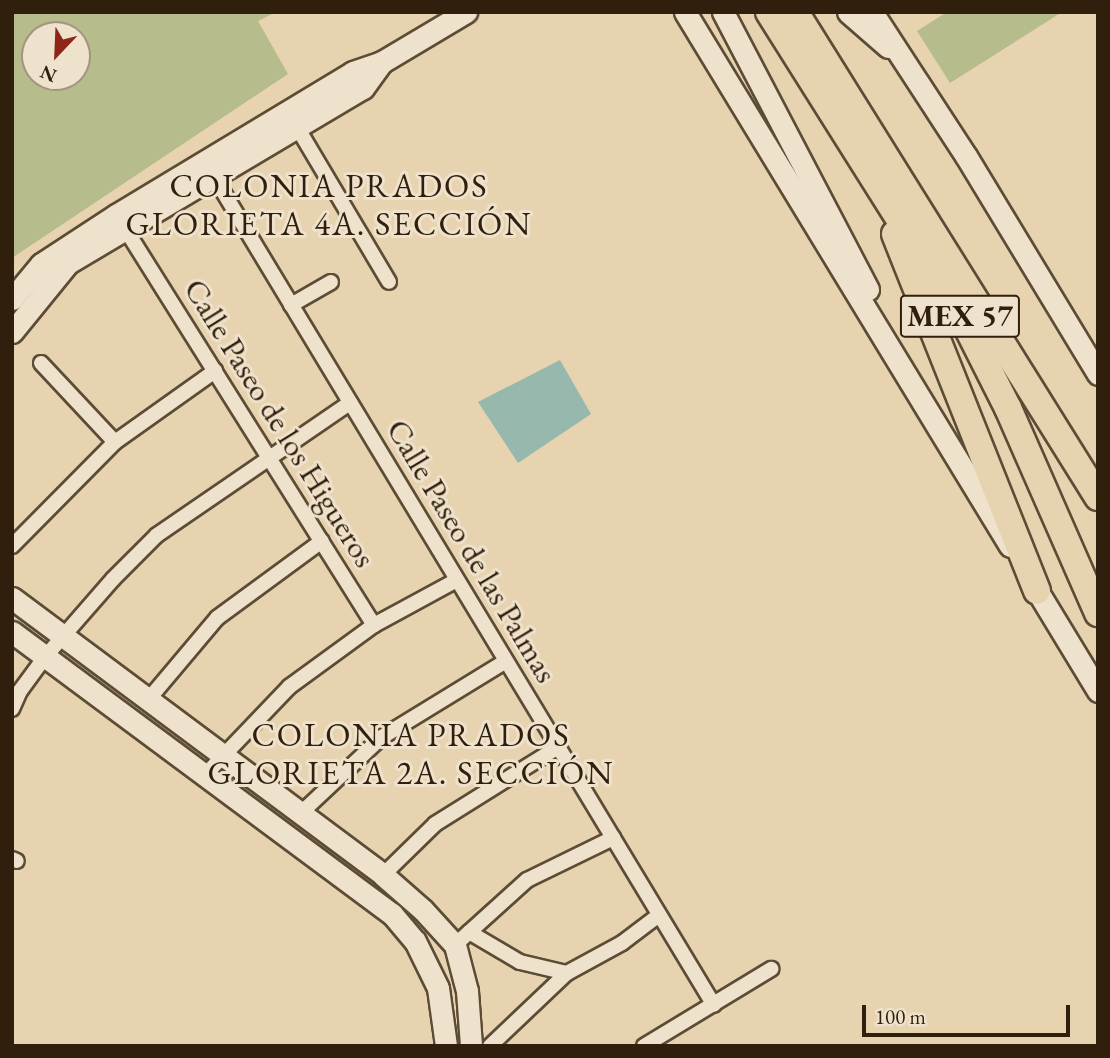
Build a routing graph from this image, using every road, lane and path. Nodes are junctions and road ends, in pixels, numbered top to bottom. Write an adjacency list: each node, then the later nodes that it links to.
1 (466, 12): 9 (main road)
2 (685, 12): 19 (main road)
3 (723, 12): 19 (main road)
4 (769, 12): 7 (highway, MEX 57)
5 (848, 12): 8 (main road)
6 (872, 12): 8 (main road)
7 (794, 25): 12 (highway, MEX 57); 26 (highway, MEX 57)
8 (893, 50): 22 (main road)
9 (336, 93): 10 (main road); 11 (main road)
10 (297, 127): 11 (main road); 15 (street)
11 (210, 170): 13 (main road); 17 (street, Calle Paseo de las Palmas)
12 (871, 174): 32 (highway); 34 (highway, MEX 57)
13 (121, 222): 16 (main road); 18 (main road); 21 (street, Calle Paseo de los Higueros)
14 (331, 282): 17 (street)
15 (389, 282)
16 (12, 299)
17 (291, 304): 23 (street, Calle Paseo de las Palmas)
18 (12, 331)
19 (881, 333): 32 (main road)
20 (41, 363): 24 (street)
21 (215, 372): 24 (street); 25 (street, Calle Paseo de los Higueros)
22 (1098, 374)
23 (350, 403): 25 (street); 31 (street, Calle Paseo de las Palmas)
24 (115, 442): 30 (street)
25 (268, 457): 29 (street, Calle Paseo de los Higueros); 37 (street)
26 (1073, 458): 27 (highway); 28 (highway, MEX 57)
27 (1098, 484)
28 (1098, 497)
29 (322, 541): 35 (street, Calle Paseo de los Higueros); 41 (street)
30 (12, 545)
31 (457, 580): 35 (street); 39 (street, Calle Paseo de las Palmas)
32 (1037, 591): 40 (main road)
33 (12, 598): 37 (main road)
34 (1098, 612)
35 (374, 625): 44 (street)
36 (12, 632): 38 (main road)
37 (63, 637): 38 (street); 41 (main road)
38 (46, 657): 42 (street); 45 (main road)
39 (506, 661): 43 (street, Calle Paseo de las Palmas); 46 (street)
40 (1098, 691)
41 (148, 700): 44 (main road)
42 (12, 709)
43 (558, 747): 47 (street, Calle Paseo de las Palmas); 48 (street)
44 (221, 754): 45 (street); 46 (main road)
45 (205, 775): 54 (main road)
46 (301, 813): 48 (main road)
47 (613, 838): 49 (street, Calle Paseo de las Palmas); 50 (street)
48 (383, 874): 50 (main road)
49 (659, 915): 52 (street); 53 (street, Calle Paseo de las Palmas)
50 (462, 939): 52 (street); 55 (main road)
51 (771, 969): 53 (street)
52 (567, 973): 56 (street)
53 (713, 1005): 57 (street)
54 (446, 1037): 55 (main road)
55 (471, 1038)
56 (490, 1046)
57 (644, 1046)

